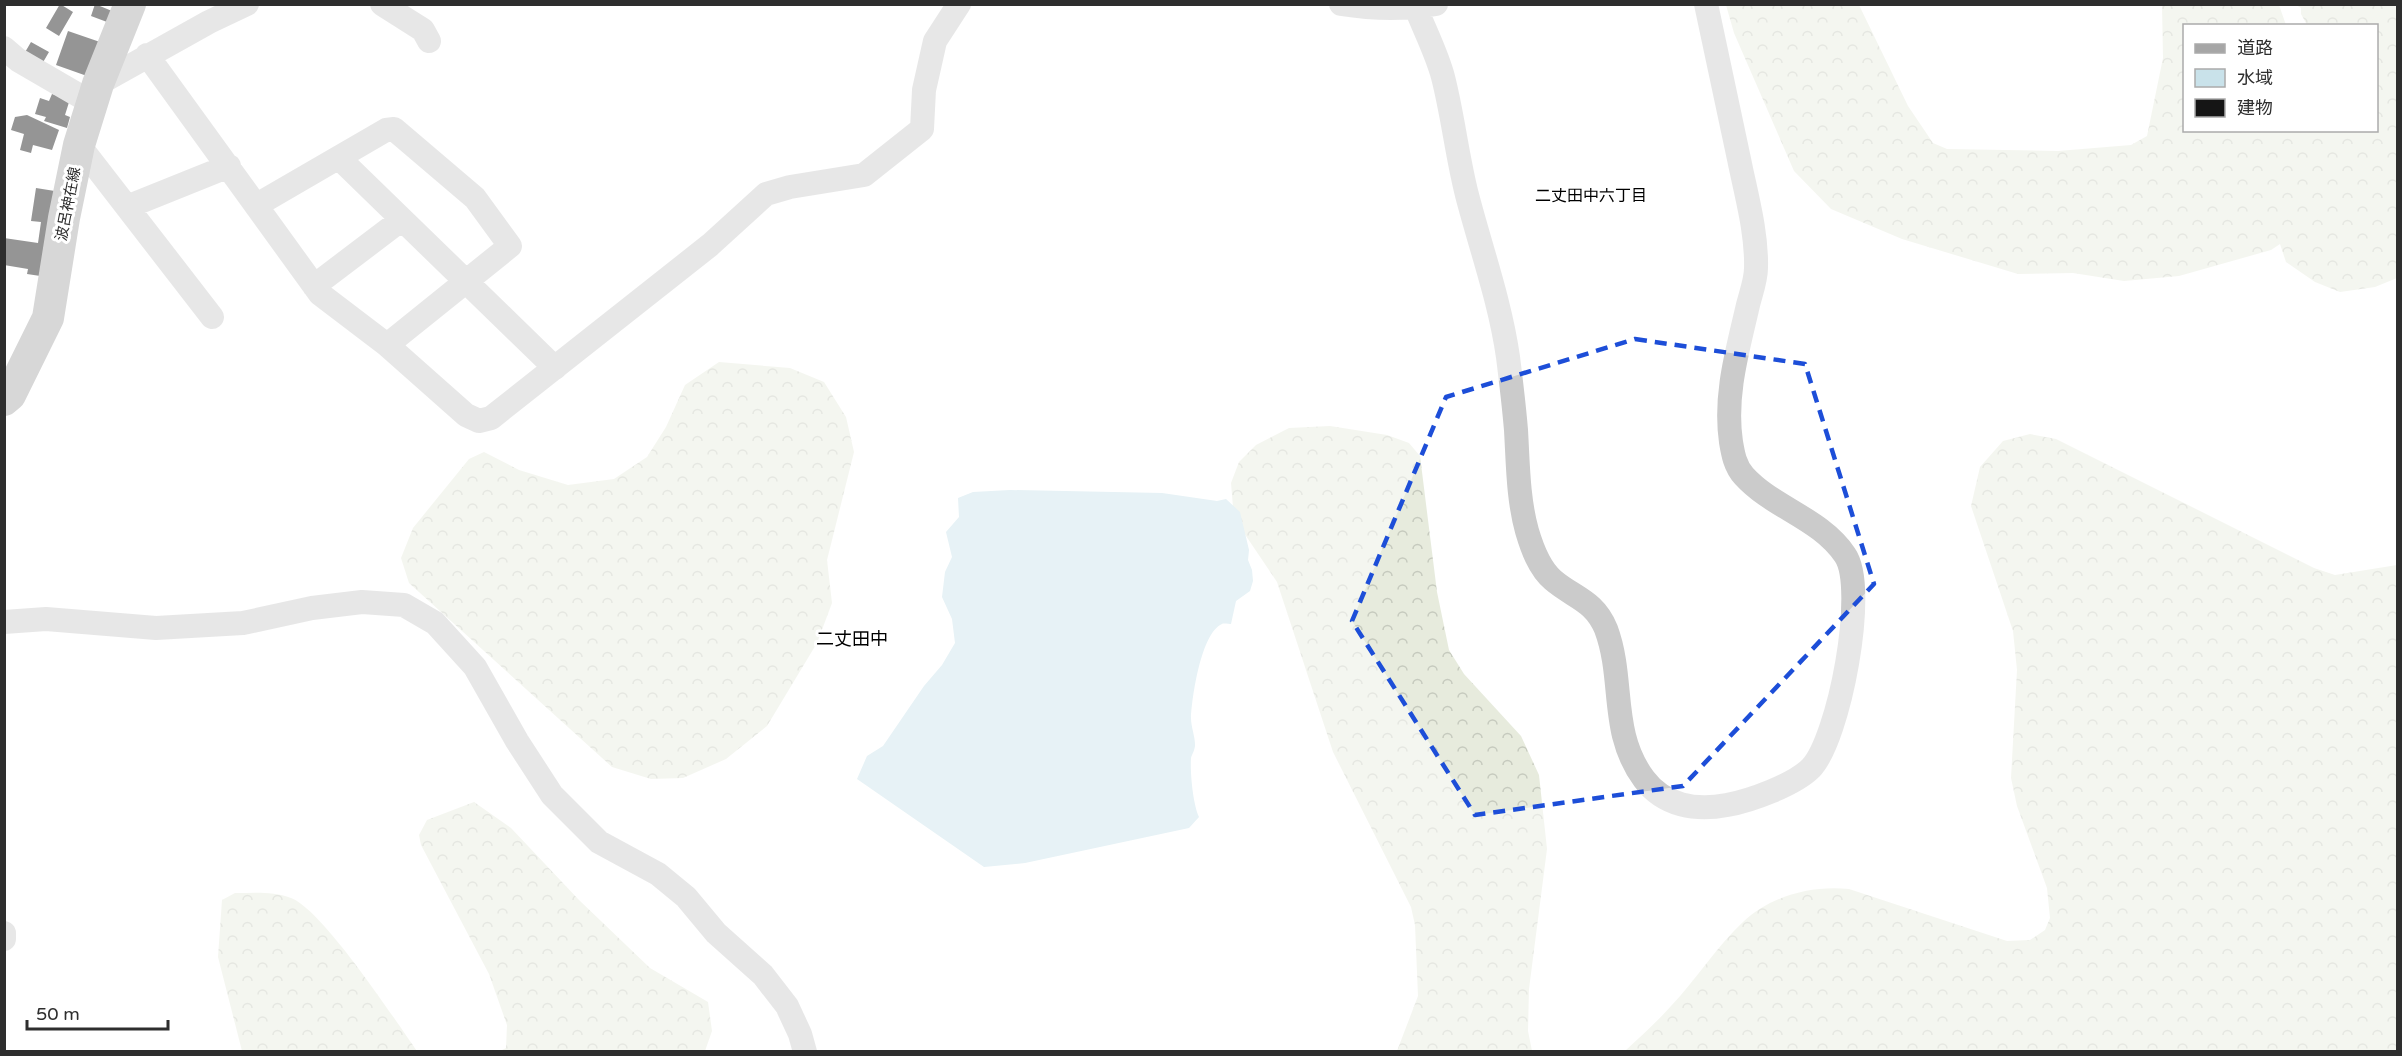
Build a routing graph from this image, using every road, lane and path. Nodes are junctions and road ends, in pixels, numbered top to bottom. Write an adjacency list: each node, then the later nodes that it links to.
1 (130, 4): 11 (main road, 波呂神在線)
2 (247, 4): 9 (street)
3 (382, 4): 8 (street)
4 (959, 4): 22 (street)
5 (1341, 4): 7 (street)
6 (1706, 4): 7 (street)
7 (1426, 6)
8 (429, 41)
9 (147, 55): 11 (street); 14 (street)
10 (9, 59): 11 (street)
11 (95, 94): 12 (main road, 波呂神在線)
12 (79, 145): 16 (street); 23 (main road, 波呂神在線)
13 (339, 158): 15 (street); 17 (street); 18 (street)
14 (229, 166): 15 (street); 16 (street)
15 (257, 205): 19 (street)
16 (127, 207): 20 (street)
17 (401, 220): 18 (street); 19 (street)
18 (465, 282): 21 (street); 22 (street)
19 (314, 286): 21 (street)
20 (212, 317)
21 (387, 345): 22 (street)
22 (555, 368)
23 (4, 400)
24 (4, 622): 27 (street)
25 (4, 933): 26 (street)
26 (4, 939)
27 (805, 1052)

